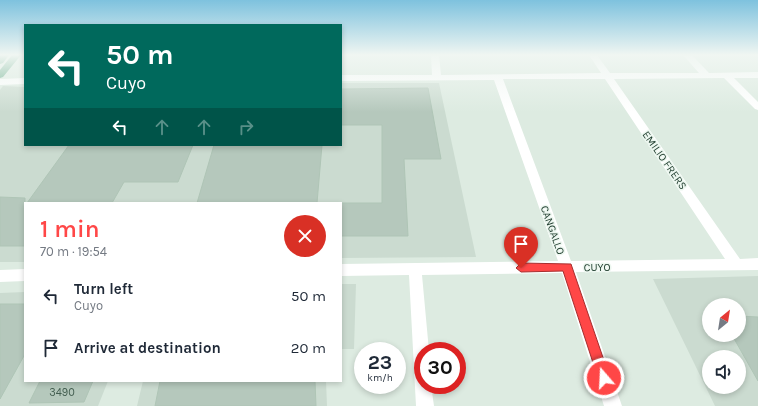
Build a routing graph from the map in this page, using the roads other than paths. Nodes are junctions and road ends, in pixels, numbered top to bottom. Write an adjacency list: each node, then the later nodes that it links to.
1 (437, 74): 9 (street)
2 (606, 74): 7 (street, EMILIO FRERS)
3 (758, 75): 5 (street)
4 (707, 76): 5 (street); 7 (street)
5 (727, 76): 12 (street)
6 (498, 77): 7 (street); 9 (street); 15 (street, CANGALLO)
7 (608, 77): 14 (street, EMILIO FRERS)
8 (342, 78): 9 (street)
9 (437, 78)
10 (24, 81): 11 (street)
11 (0, 82)
12 (758, 107)
13 (758, 264): 14 (street, CUYO)
14 (737, 265): 15 (street, CUYO)
15 (567, 267): 16 (street, CUYO); 23 (street, CANGALLO)
16 (415, 269): 17 (street, CUYO); 20 (street)
17 (342, 270)
18 (24, 275): 19 (street)
19 (0, 276)
20 (420, 342)
21 (424, 394): 22 (street)
22 (425, 406)
23 (613, 406)

